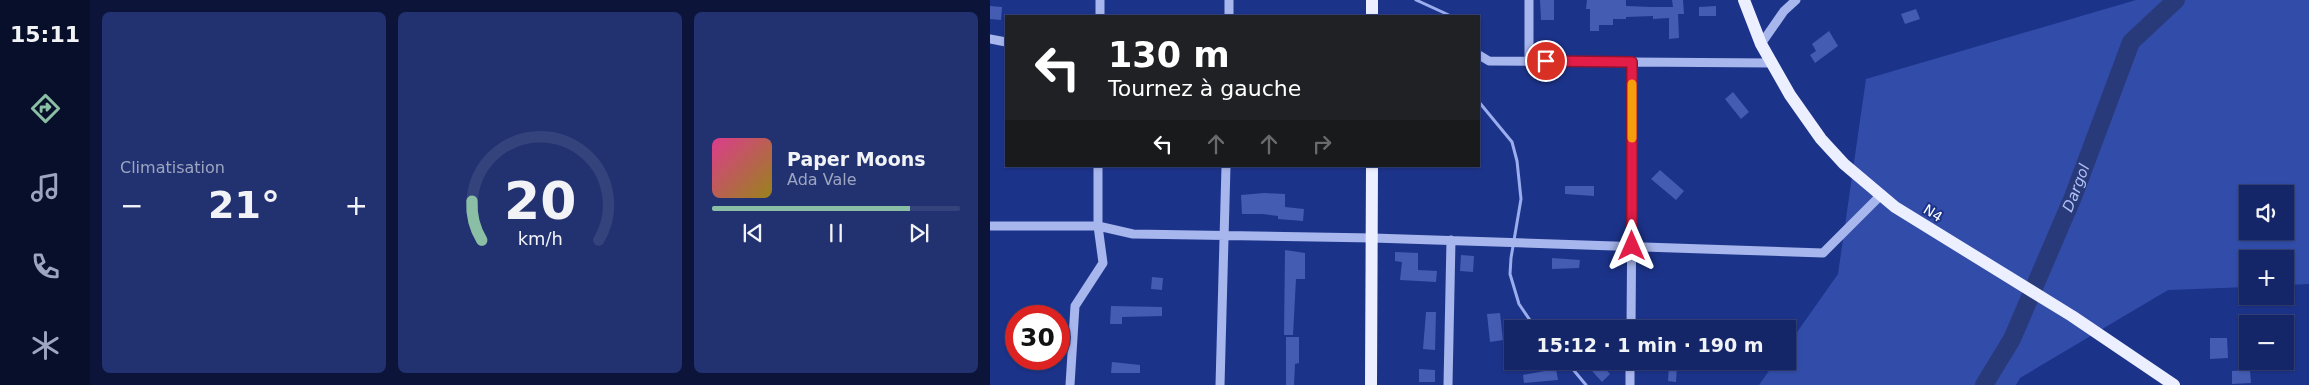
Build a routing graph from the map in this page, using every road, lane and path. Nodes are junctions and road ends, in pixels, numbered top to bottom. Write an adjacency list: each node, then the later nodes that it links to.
1 (1100, 0): 7 (street)
2 (1229, 0): 8 (street)
3 (1372, 0): 9 (main road)
4 (1529, 0): 14 (street)
5 (1744, 0): 12 (main road, N4)
6 (1796, 0): 12 (street)
7 (1100, 15)
8 (1229, 15)
9 (1372, 15)
10 (990, 39): 11 (street)
11 (1005, 42)
12 (1761, 44): 16 (main road, N4)
13 (1480, 56): 14 (street)
14 (1529, 61): 15 (street)
15 (1632, 62): 16 (street); 26 (street)
16 (1772, 63): 20 (main road, N4)
17 (1098, 167): 22 (street)
18 (1226, 167): 23 (street)
19 (1372, 167): 24 (main road)
20 (1880, 196): 26 (street); 34 (main road, N4)
21 (990, 226): 22 (street)
22 (1098, 226): 23 (street); 29 (street)
23 (1223, 236): 24 (street); 30 (street)
24 (1373, 238): 25 (street); 31 (main road)
25 (1451, 240): 26 (street); 32 (street)
26 (1632, 246): 27 (street)
27 (1631, 320)
28 (1630, 370): 33 (street)
29 (1070, 385)
30 (1220, 385)
31 (1371, 385)
32 (1448, 385)
33 (1630, 385)
34 (2174, 385)

